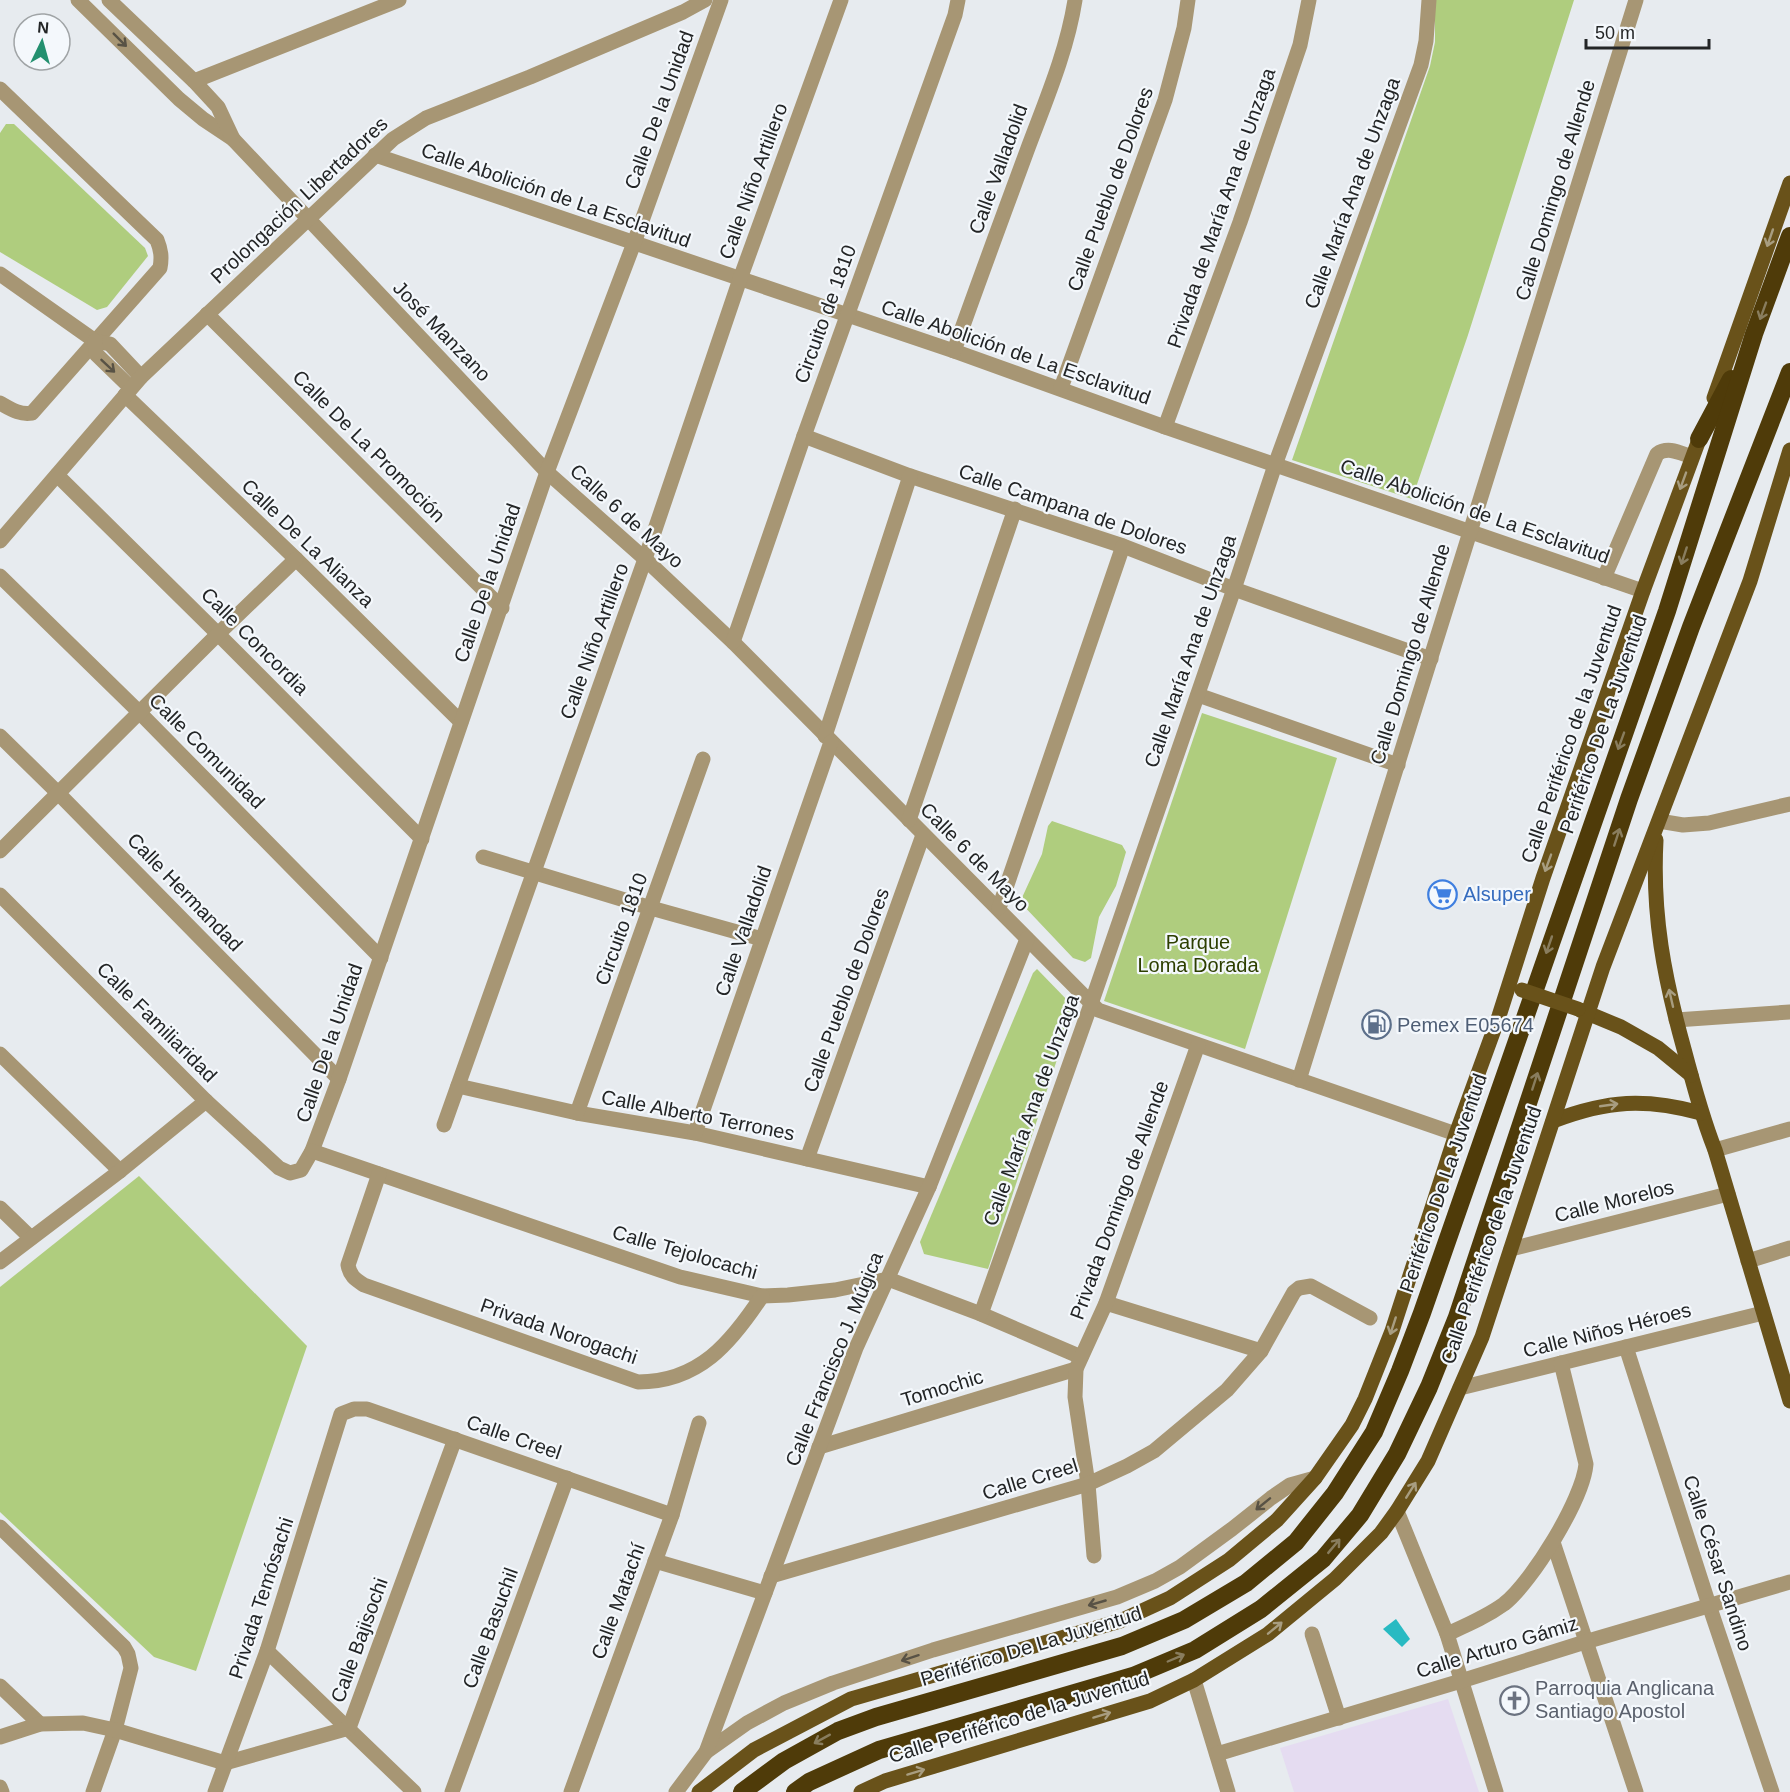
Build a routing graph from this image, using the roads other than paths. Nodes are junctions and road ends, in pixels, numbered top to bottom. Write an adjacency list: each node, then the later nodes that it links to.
1 (78, 0): 15 (street, one-way to 15)
2 (110, 0): 13 (street)
3 (399, 0): 13 (street)
4 (705, 0): 16 (street, Prolongación Libertadores)
5 (721, 0): 20 (street, Calle De la Unidad)
6 (841, 0): 22 (street, Calle Niño Artillero)
7 (958, 0): 24 (street, Circuito de 1810)
8 (1075, 0): 27 (street, Calle Valladolid)
9 (1188, 0): 30 (street, Calle Pueblo de Dolores)
10 (1309, 0): 32 (street, Privada de María Ana de Unzaga)
11 (1428, 0): 37 (street, Calle María Ana de Unzaga)
12 (1636, 0): 42 (street, Calle Domingo de Allende)
13 (194, 81): 15 (street)
14 (2, 95): 26 (street)
15 (233, 139): 18 (street, José Manzano)
16 (375, 155): 18 (street, Prolongación Libertadores); 20 (street, Calle Abolición de La Esclavitud)
17 (1790, 183): 34 (main road, Calle Periférico de la Juventud, one-way to 34)
18 (307, 219): 23 (street, Prolongación Libertadores); 38 (street, José Manzano)
19 (1790, 236): 25 (highway, Periférico De La Juventud, one-way to 25)
20 (634, 243): 22 (street, Calle Abolición de La Esclavitud); 38 (street, Calle De la Unidad)
21 (0, 274): 26 (street)
22 (740, 279): 24 (street, Calle Abolición de La Esclavitud); 46 (street, Calle Niño Artillero)
23 (207, 314): 29 (street, Prolongación Libertadores); 51 (street, Calle De La Promoción)
24 (847, 316): 27 (street, Calle Abolición de La Esclavitud); 33 (street, Circuito de 1810)
25 (1754, 334): 34 (highway); 166 (highway, Periférico De La Juventud, one-way to 166)
26 (95, 341): 29 (street, Calle De La Alianza); 31 (street)
27 (954, 351): 30 (street, Calle Abolición de La Esclavitud)
28 (1790, 372): 167 (highway, one-way to 28)
29 (132, 387): 39 (street, Prolongación Libertadores); 45 (street, Calle De La Alianza)
30 (1061, 388): 32 (street, Calle Abolición de La Esclavitud)
31 (0, 403)
32 (1165, 427): 37 (street, Calle Abolición de La Esclavitud)
33 (804, 436): 40 (street, Calle Campana de Dolores); 53 (street, Circuito de 1810)
34 (1700, 439): 36 (main road, Calle Periférico de la Juventud)
35 (1790, 450): 65 (main road, Calle Periférico de la Juventud)
36 (1692, 457): 48 (street); 50 (main road, Calle Periférico de la Juventud, one-way to 50)
37 (1275, 465): 42 (street, Calle Abolición de La Esclavitud); 49 (street, Calle María Ana de Unzaga)
38 (547, 472): 46 (street, Calle 6 de Mayo); 51 (street, Calle De la Unidad)
39 (57, 475): 43 (street, Prolongación Libertadores); 52 (street, Calle Concordia)
40 (910, 476): 41 (street, Calle Campana de Dolores); 59 (street, Calle Valladolid)
41 (1015, 509): 44 (street, Calle Campana de Dolores); 64 (street)
42 (1471, 531): 48 (street, Calle Abolición de La Esclavitud); 54 (street, Calle Domingo de Allende)
43 (0, 541)
44 (1123, 546): 49 (street, Calle Campana de Dolores); 73 (street)
45 (296, 559): 52 (street); 57 (street, Calle De La Alianza)
46 (645, 559): 53 (street, Calle 6 de Mayo); 70 (street, Calle Niño Artillero)
47 (0, 576): 56 (street, Calle Comunidad)
48 (1604, 578): 50 (street, Calle Abolición de La Esclavitud)
49 (1234, 590): 54 (street, Calle Campana de Dolores); 55 (street, Calle María Ana de Unzaga)
50 (1643, 591): 77 (main road, Calle Periférico de la Juventud, one-way to 77)
51 (502, 608): 57 (street, Calle De la Unidad)
52 (218, 634): 56 (street); 67 (street, Calle Concordia)
53 (733, 642): 59 (street, Calle 6 de Mayo)
54 (1431, 658): 61 (street, Calle Domingo de Allende)
55 (1198, 695): 61 (street); 78 (street, Calle María Ana de Unzaga)
56 (139, 712): 62 (street); 76 (street, Calle Comunidad)
57 (461, 722): 67 (street, Calle De la Unidad)
58 (0, 736): 62 (street, Calle Hermandad)
59 (828, 739): 64 (street, Calle 6 de Mayo); 74 (street, Calle Valladolid)
60 (703, 759): 72 (street, Circuito 1810)
61 (1398, 765): 86 (street, Calle Domingo de Allende)
62 (59, 794): 68 (street); 85 (street, Calle Hermandad)
63 (1790, 804): 65 (street)
64 (909, 820): 66 (street, Calle 6 de Mayo)
65 (1657, 824): 79 (main road, Calle Periférico de la Juventud); 81 (main road, one-way to 65)
66 (923, 835): 73 (street, Calle 6 de Mayo); 98 (street, Calle Pueblo de Dolores)
67 (422, 839): 76 (street, Calle De la Unidad)
68 (0, 851)
69 (483, 857): 70 (street)
70 (534, 872): 72 (street); 87 (street, Calle Niño Artillero)
71 (0, 895): 88 (street, Calle Familiaridad)
72 (651, 908): 74 (street); 89 (street, Circuito 1810)
73 (999, 908): 75 (street, Calle 6 de Mayo)
74 (762, 939): 94 (street, Calle Valladolid)
75 (1027, 939): 78 (street, Calle 6 de Mayo); 102 (street, Calle Francisco J. Múgica)
76 (381, 958): 85 (street, Calle De la Unidad)
77 (1515, 988): 79 (main road, bridge); 95 (main road, Calle Periférico de la Juventud)
78 (1091, 1004): 82 (street, Calle 6 de Mayo); 114 (street, Calle María Ana de Unzaga)
79 (1583, 1011): 84 (main road); 91 (main road, Calle Periférico de la Juventud)
80 (1790, 1012): 81 (street)
81 (1676, 1020): 84 (main road)
82 (1198, 1045): 86 (street, Calle 6 de Mayo); 112 (street, Privada Domingo de Allende)
83 (0, 1054): 99 (street)
84 (1691, 1075): 90 (main road)
85 (339, 1079): 97 (street, Calle De la Unidad)
86 (1299, 1080): 95 (street, Calle 6 de Mayo)
87 (458, 1086): 89 (street, Calle Alberto Terrones); 92 (street, Calle Niño Artillero)
88 (206, 1101): 99 (street); 100 (street, Calle Familiaridad)
89 (577, 1113): 94 (street, Calle Alberto Terrones)
90 (1701, 1113): 91 (main road, one-way to 90); 96 (main road)
91 (1553, 1121): 107 (main road, Calle Periférico de la Juventud)
92 (444, 1125)
93 (1790, 1129): 96 (street)
94 (694, 1133): 98 (street, Calle Alberto Terrones)
95 (1456, 1134): 128 (main road, Calle Periférico de la Juventud, one-way to 128)
96 (1715, 1150): 103 (main road)
97 (312, 1151): 100 (street, Calle De la Unidad); 101 (street, Calle Tejolocachi)
98 (807, 1159): 102 (street, Calle Alberto Terrones)
99 (120, 1171): 105 (street)
100 (290, 1173)
101 (379, 1174): 111 (street, Calle Tejolocachi); 111 (street, Privada Norogachi)
102 (929, 1187): 110 (street, Calle Francisco J. Múgica)
103 (1728, 1194): 107 (street, Calle Morelos); 108 (main road)
104 (0, 1208): 105 (street)
105 (31, 1238): 109 (street)
106 (1790, 1248): 108 (street)
107 (1511, 1249): 121 (main road, Calle Periférico de la Juventud)
108 (1748, 1261): 113 (main road)
109 (0, 1262)
110 (888, 1279): 111 (street, Calle Tejolocachi); 114 (street); 126 (street, Calle Francisco J. Múgica)
111 (762, 1296)
112 (1106, 1303): 117 (street); 119 (street, Privada Domingo de Allende)
113 (1763, 1313): 116 (street, Calle Niños Héroes); 118 (main road)
114 (981, 1314): 119 (street)
115 (1370, 1318): 117 (street, Calle Creel)
116 (1626, 1347): 120 (street, Calle Niños Héroes); 141 (street, Calle César Sandino)
117 (1261, 1351): 129 (street, Calle Creel)
118 (1784, 1360): 122 (main road)
119 (1079, 1363): 126 (street, Tomochic); 129 (street)
120 (1561, 1364): 121 (street, Calle Niños Héroes); 133 (street)
121 (1460, 1388): 130 (main road, Calle Periférico de la Juventud, one-way to 121)
122 (1790, 1401)
123 (341, 1414): 125 (street, Calle Creel); 145 (street, Privada Temósachi)
124 (699, 1423): 131 (street, Calle Matachí)
125 (455, 1439): 127 (street, Calle Creel); 151 (street, Calle Bajisochi)
126 (819, 1448): 137 (street, Calle Francisco J. Múgica)
127 (567, 1478): 131 (street, Calle Creel); 162 (street, Calle Basuchil)
128 (1315, 1478): 136 (street, one-way to 136); 139 (main road, Calle Periférico de la Juventud)
129 (1088, 1484): 134 (street); 137 (street, Calle Creel)
130 (1397, 1511): 143 (street); 146 (main road, Calle Periférico de la Juventud, one-way to 130)
131 (672, 1515): 135 (street, Calle Matachí)
132 (0, 1527): 152 (street)
133 (1553, 1542): 143 (street); 144 (street)
134 (1095, 1556)
135 (655, 1561): 140 (street); 163 (street, Calle Matachí)
136 (1180, 1567): 139 (street); 154 (street, one-way to 154)
137 (771, 1576): 140 (street, Calle Francisco J. Múgica)
138 (1790, 1582): 141 (street, Calle Arturo Gámiz)
139 (1191, 1585): 165 (main road, Calle Periférico de la Juventud)
140 (765, 1593): 154 (street, Calle Francisco J. Múgica)
141 (1709, 1605): 144 (street, Calle Arturo Gámiz); 172 (street, Calle César Sandino)
142 (1312, 1634): 149 (street)
143 (1447, 1634): 147 (street)
144 (1585, 1641): 147 (street, Calle Arturo Gámiz); 171 (street)
145 (267, 1651): 151 (street); 156 (street, Privada Temósachi)
146 (1194, 1680): 155 (street); 168 (main road, Calle Periférico de la Juventud, one-way to 146)
147 (1461, 1681): 149 (street, Calle Arturo Gámiz); 170 (street)
148 (0, 1686): 150 (street)
149 (1339, 1718): 155 (street, Calle Arturo Gámiz)
150 (39, 1724): 152 (street); 153 (street)
151 (349, 1728): 156 (street, Calle Bajisochi); 161 (street)
152 (115, 1730): 156 (street); 159 (street)
153 (0, 1737)
154 (706, 1752): 164 (street, Calle Francisco J. Múgica)
155 (1217, 1754): 169 (street)
156 (225, 1763): 160 (street, Privada Temósachi)
157 (0, 1787): 158 (street)
158 (2, 1792)
159 (93, 1792)
160 (215, 1792)
161 (414, 1792)
162 (452, 1792)
163 (571, 1792)
164 (676, 1792)
165 (699, 1792)
166 (742, 1792)
167 (795, 1792)
168 (861, 1792)
169 (1228, 1792)
170 (1496, 1792)
171 (1636, 1792)
172 (1772, 1792)

